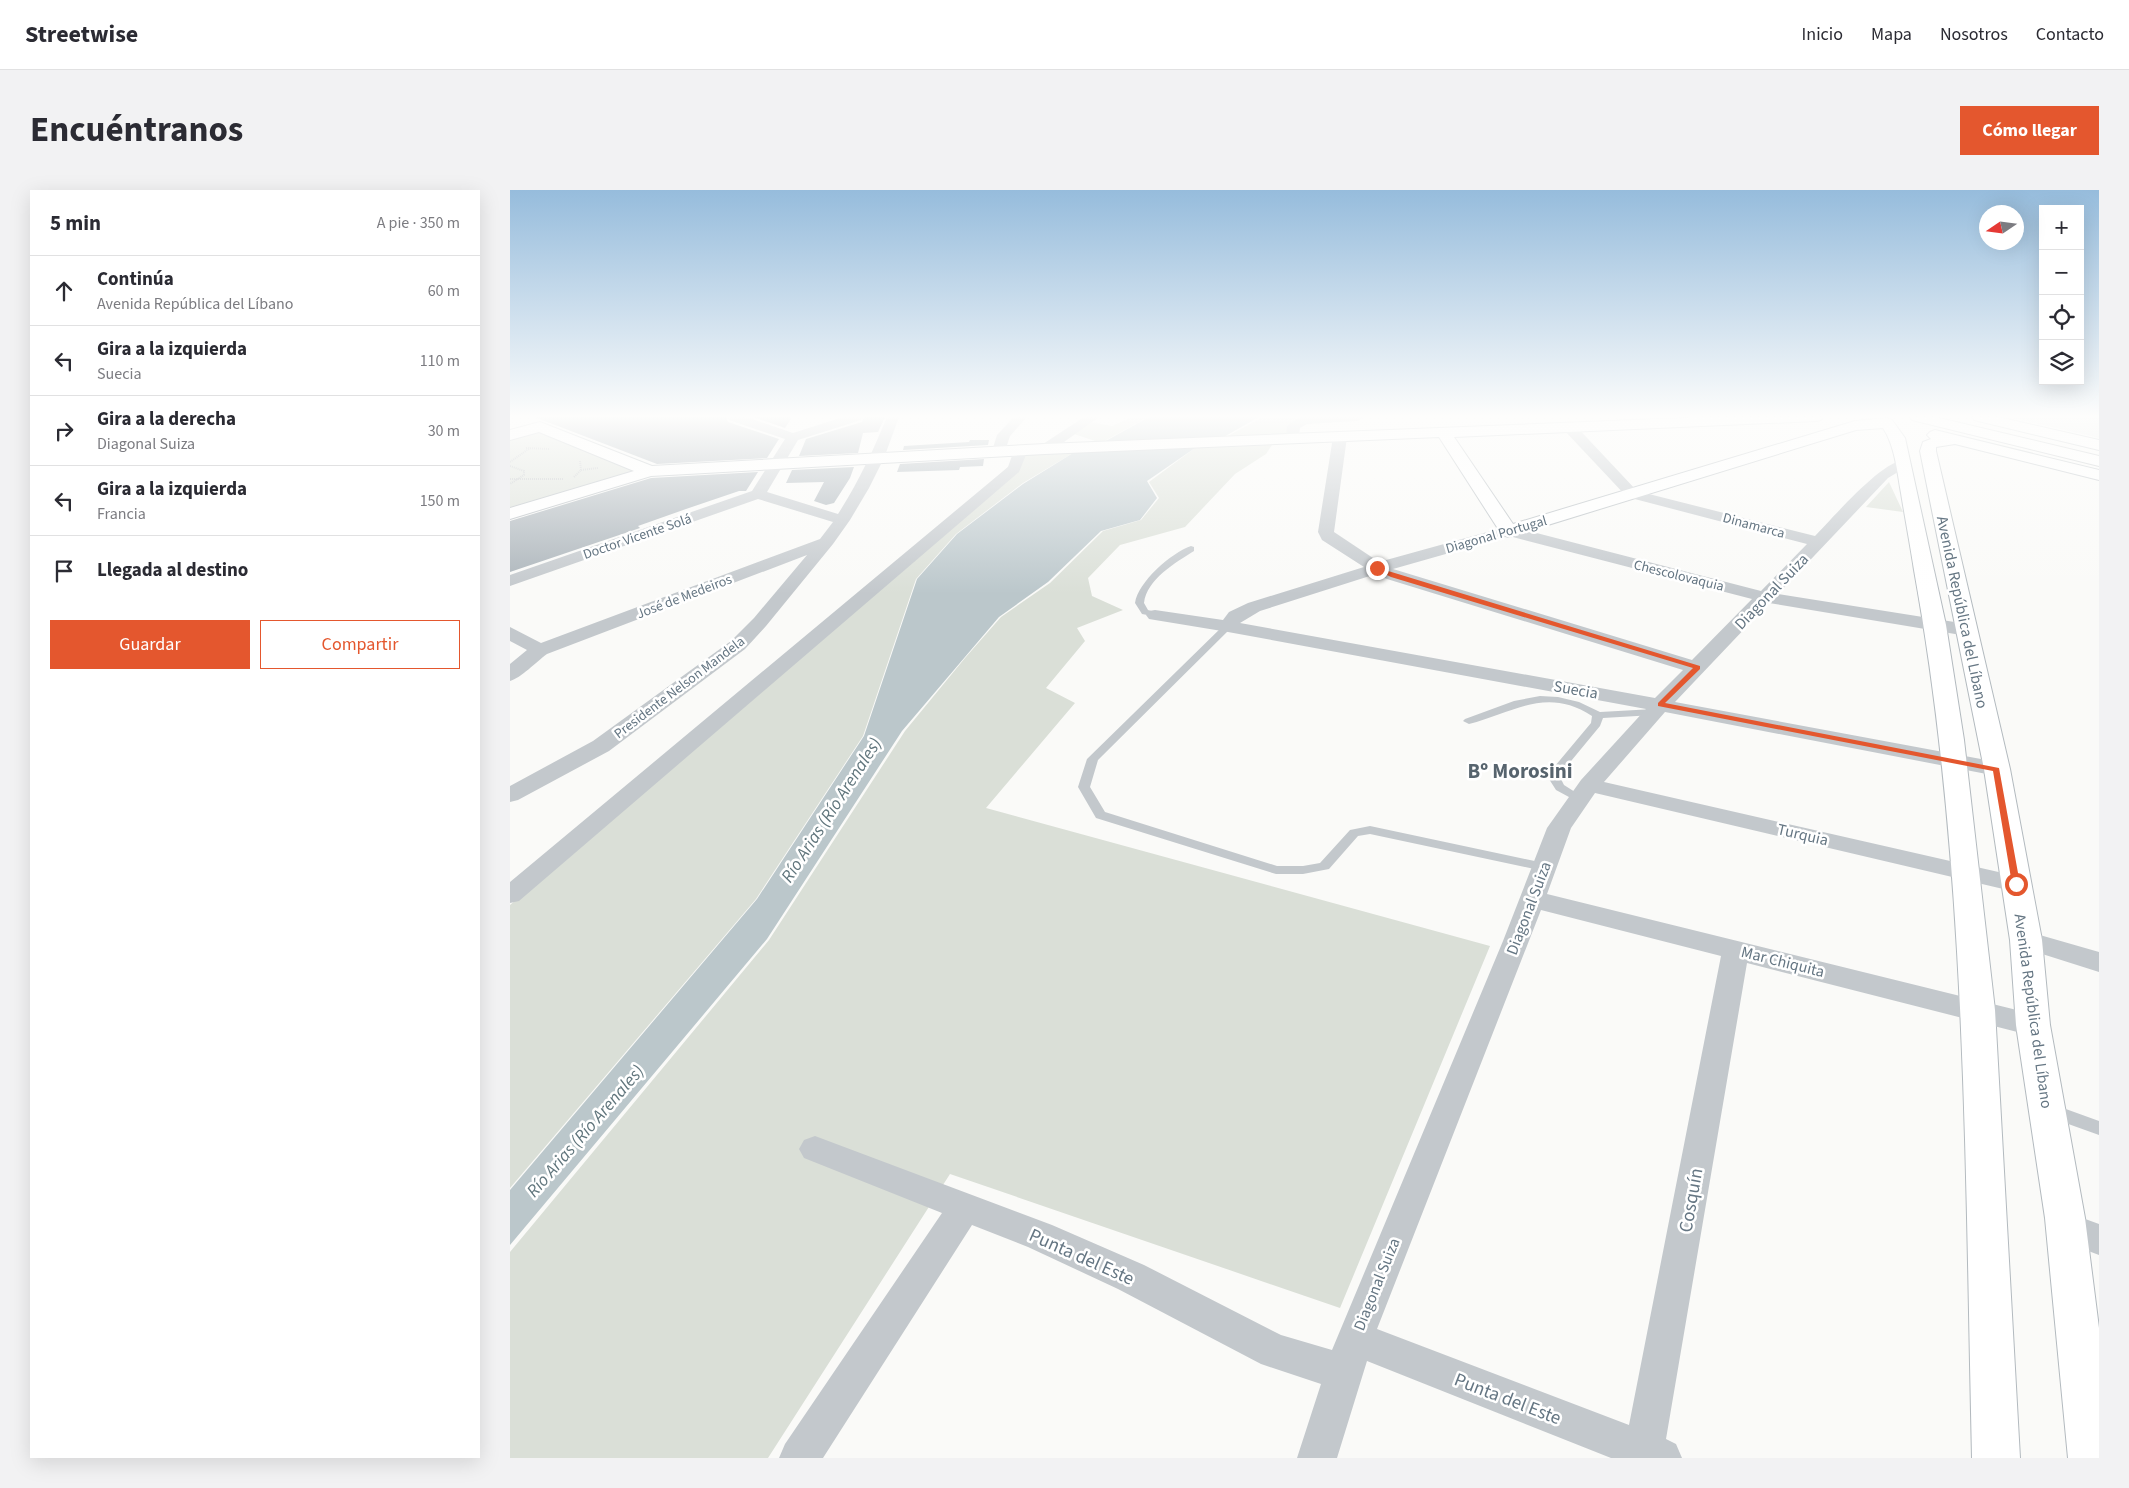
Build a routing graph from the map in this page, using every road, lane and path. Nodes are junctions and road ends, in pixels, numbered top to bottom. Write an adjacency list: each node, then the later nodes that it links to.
1 (523, 476): 15 (path)
2 (575, 476): 16 (path)
3 (630, 476): 21 (main road)
4 (769, 476): 19 (street)
5 (868, 476): 22 (street, Presidente Nelson Mandela)
6 (1005, 476): 48 (street)
7 (1334, 476): 27 (street)
8 (1472, 476): 23 (main road)
9 (1615, 476): 20 (street)
10 (1690, 476): 20 (main road, Diagonal Portugal)
11 (1882, 476): 25 (street, Diagonal Suiza)
12 (1905, 476): 31 (main road, Avenida República del Líbano)
13 (1933, 476): 33 (main road, Avenida República del Líbano)
14 (510, 479): 15 (path)
15 (519, 479): 16 (path); 18 (path)
16 (572, 480): 17 (path)
17 (582, 480)
18 (510, 484)
19 (758, 494): 22 (street); 28 (street, Doctor Vicente Solá)
20 (1632, 494): 23 (main road, Diagonal Portugal); 25 (street, Dinamarca)
21 (510, 514)
22 (842, 520): 24 (street, Presidente Nelson Mandela)
23 (1509, 531): 27 (street, Diagonal Portugal); 29 (street, Chescolovaquia)
24 (827, 541): 35 (street, José de Medeiros); 44 (street, Presidente Nelson Mandela)
25 (1819, 542): 29 (street, Diagonal Suiza)
26 (1191, 549): 30 (lane)
27 (1377, 568): 32 (street, Diagonal Portugal); 36 (street)
28 (510, 581)
29 (1764, 597): 31 (street, Chescolovaquia); 36 (street, Diagonal Suiza)
30 (1155, 616): 32 (street, Suecia)
31 (1935, 625): 33 (street, Chescolovaquia); 41 (main road, Avenida República del Líbano)
32 (1228, 626): 38 (street, Suecia); 45 (lane)
33 (1967, 630): 42 (main road, Avenida República del Líbano)
34 (510, 633): 35 (street)
35 (540, 650): 37 (street, José de Medeiros)
36 (1697, 668): 38 (street, Diagonal Suiza)
37 (510, 675)
38 (1657, 708): 39 (lane); 41 (street, Suecia); 43 (street, Diagonal Suiza)
39 (1598, 715): 40 (lane); 43 (lane)
40 (1470, 722)
41 (1953, 761): 42 (street, Suecia); 46 (main road, Avenida República del Líbano)
42 (1996, 769): 47 (main road, Avenida República del Líbano)
43 (1584, 792): 45 (street, Diagonal Suiza); 46 (street, Turquia)
44 (510, 794)
45 (1544, 867): 49 (street, Diagonal Suiza)
46 (1964, 871): 47 (street, Turquia); 53 (main road, Avenida República del Líbano)
47 (2016, 884): 50 (main road, Avenida República del Líbano)
48 (510, 894)
49 (1532, 899): 51 (street, Mar Chiquita); 60 (street, Diagonal Suiza)
50 (2026, 940): 52 (street); 54 (main road, Avenida República del Líbano)
51 (1736, 950): 53 (street, Mar Chiquita); 61 (street, Cosquín)
52 (2099, 962)
53 (1978, 1010): 54 (street, Mar Chiquita); 64 (main road, Avenida República del Líbano)
54 (2033, 1025): 55 (main road, Avenida República del Líbano)
55 (2047, 1109): 56 (lane); 59 (main road, Avenida República del Líbano)
56 (2099, 1128)
57 (815, 1149): 58 (street, Punta del Este)
58 (965, 1207): 60 (street, Punta del Este); 62 (street)
59 (2083, 1234): 65 (main road, Avenida República del Líbano)
60 (1349, 1355): 61 (street, Punta del Este); 63 (street, Diagonal Suiza)
61 (1653, 1454)
62 (799, 1458)
63 (1317, 1458)
64 (1996, 1458)
65 (2092, 1458)

